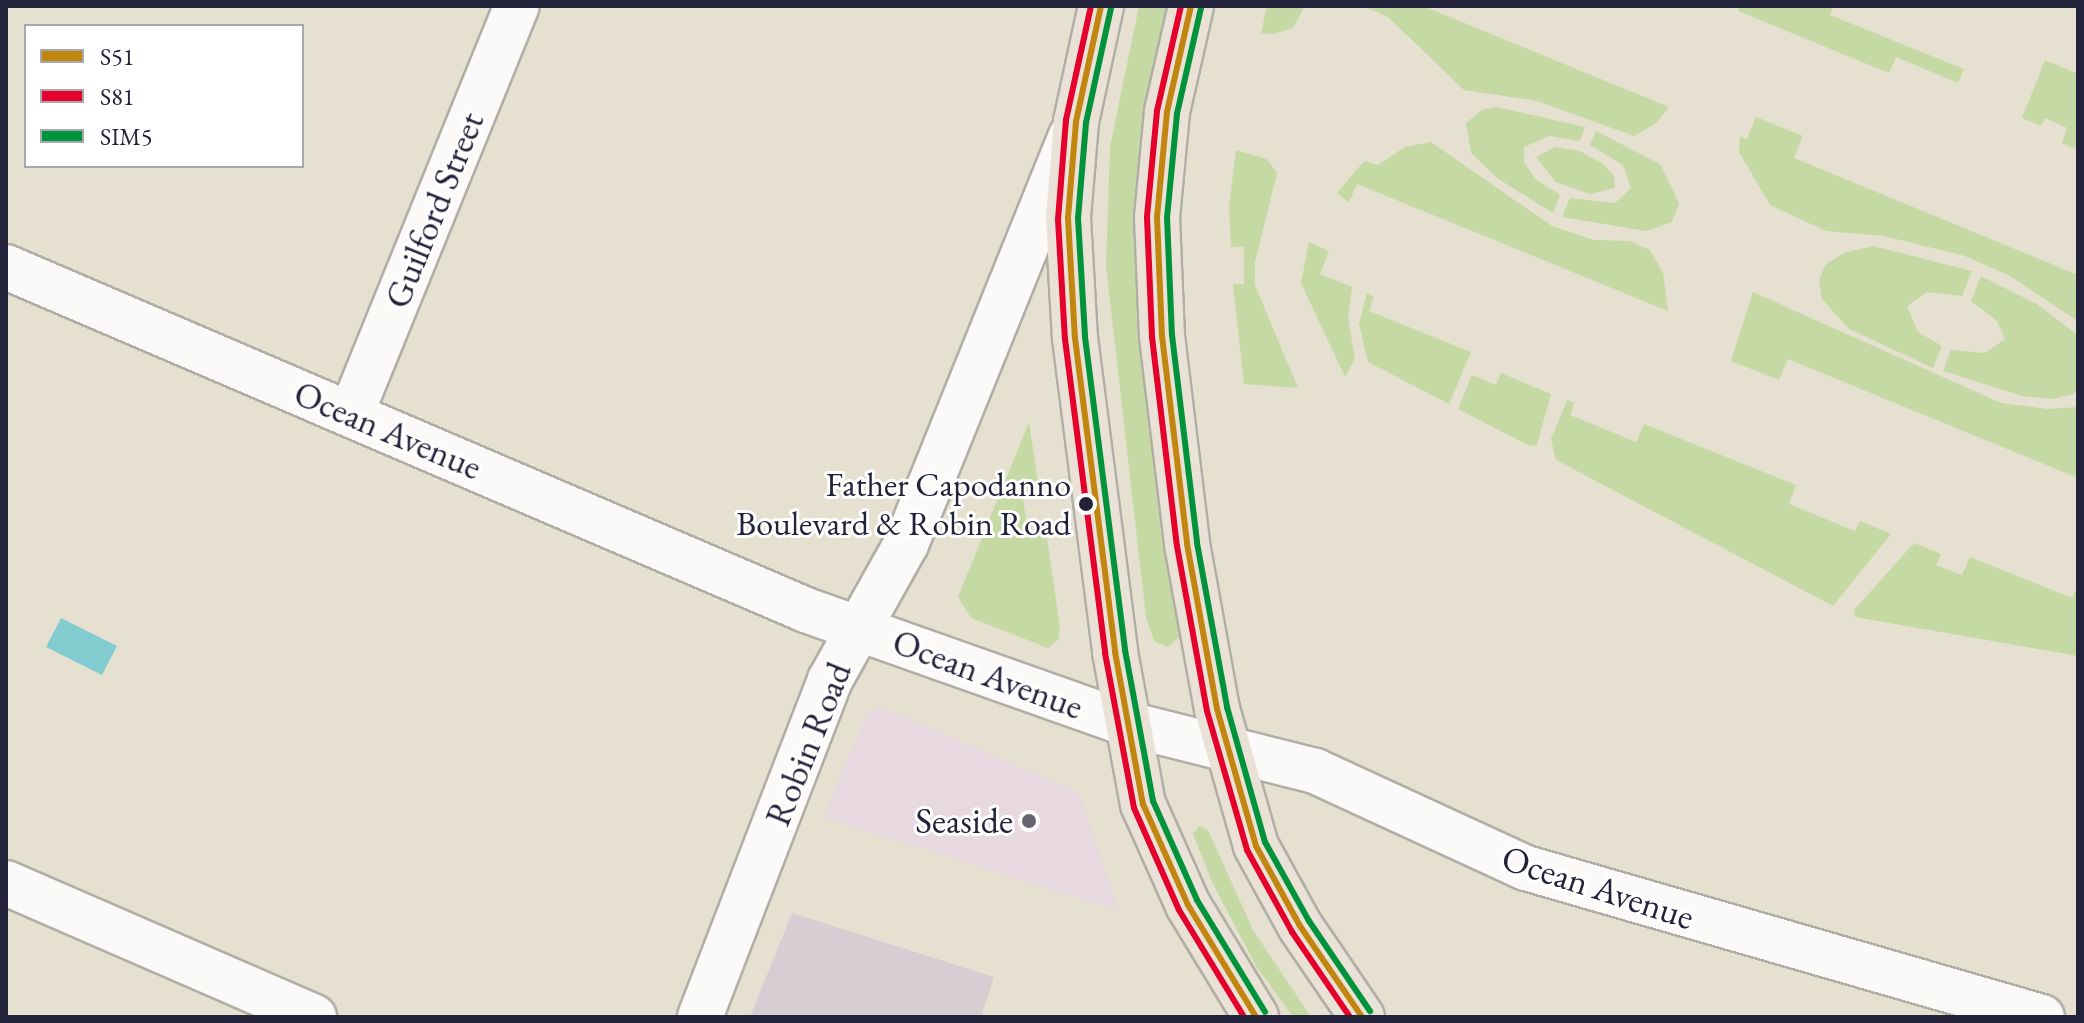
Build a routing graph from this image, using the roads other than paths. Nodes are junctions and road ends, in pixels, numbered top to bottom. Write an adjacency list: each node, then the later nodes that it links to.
1 (517, 6): 6 (street, Guilford Street)
2 (1101, 6): 4 (main road)
3 (1191, 6): 9 (main road)
4 (1076, 122): 7 (street, Robin Road); 8 (main road)
5 (6, 267): 6 (street, Ocean Avenue)
6 (351, 414): 7 (street, Ocean Avenue)
7 (859, 627): 8 (street, Ocean Avenue); 12 (street, Robin Road)
8 (1128, 724): 9 (street, Ocean Avenue); 13 (main road)
9 (1229, 751): 14 (main road); 15 (street, Ocean Avenue)
10 (6, 883): 11 (street)
11 (314, 1017)
12 (700, 1017)
13 (1256, 1017)
14 (1362, 1017)
15 (2042, 1017)

